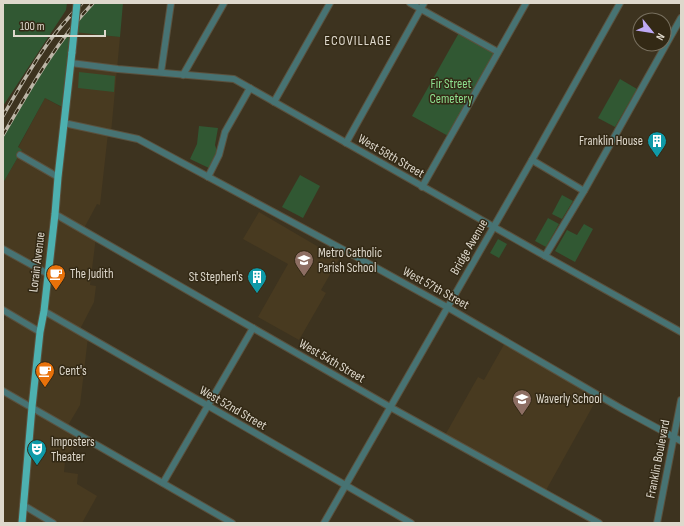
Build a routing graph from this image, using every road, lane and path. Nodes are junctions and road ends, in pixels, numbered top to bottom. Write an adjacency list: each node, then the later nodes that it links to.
1 (77, 3): 12 (main road, Lorain Avenue, bridge)
2 (171, 3): 13 (street)
3 (224, 3): 14 (street)
4 (330, 3): 16 (street)
5 (410, 3): 9 (street)
6 (424, 3): 9 (street)
7 (526, 3): 11 (street)
8 (620, 3): 20 (street, Bridge Avenue)
9 (421, 9): 11 (street); 18 (street)
10 (681, 18): 24 (street)
11 (498, 52): 23 (street)
12 (71, 63): 13 (street, West 58th Street); 17 (main road, Lorain Avenue)
13 (161, 72): 14 (street, West 58th Street)
14 (183, 75): 15 (street, West 58th Street)
15 (250, 88): 16 (street, West 58th Street); 22 (street)
16 (274, 102): 18 (street, West 58th Street)
17 (64, 123): 21 (main road, Lorain Avenue); 22 (street, West 57th Street)
18 (346, 143): 23 (street, West 58th Street)
19 (20, 155): 21 (street)
20 (532, 160): 24 (street); 26 (street, Bridge Avenue)
21 (58, 177): 25 (main road, Lorain Avenue)
22 (208, 177): 30 (street, West 57th Street)
23 (422, 187): 26 (street, West 58th Street)
24 (584, 191): 28 (street)
25 (55, 214): 29 (main road, Lorain Avenue); 33 (street, West 54th Street)
26 (494, 226): 28 (street, West 58th Street); 30 (street, Bridge Avenue)
27 (3, 249): 29 (street)
28 (545, 256): 35 (street, West 58th Street)
29 (48, 274): 32 (main road, Lorain Avenue)
30 (447, 307): 40 (street, Bridge Avenue); 41 (street, West 57th Street)
31 (3, 310): 34 (street)
32 (44, 311): 34 (main road, Lorain Avenue); 38 (street, West 52nd Street)
33 (253, 328): 38 (street); 40 (street, West 54th Street)
34 (40, 332): 39 (main road, Lorain Avenue)
35 (681, 332)
36 (3, 391): 39 (street)
37 (681, 400): 41 (street, Franklin Boulevard)
38 (208, 406): 43 (street); 44 (street, West 52nd Street)
39 (32, 407): 43 (street); 45 (main road, Lorain Avenue)
40 (390, 408): 44 (street, Bridge Avenue); 51 (street, West 54th Street)
41 (674, 437): 42 (street, West 57th Street); 52 (street, Franklin Boulevard)
42 (681, 441)
43 (163, 483): 48 (street)
44 (346, 485): 49 (street, Bridge Avenue); 50 (street, West 52nd Street)
45 (23, 505): 46 (main road, Lorain Avenue); 47 (street)
46 (22, 523)
47 (54, 523)
48 (232, 523)
49 (324, 523)
50 (411, 523)
51 (600, 523)
52 (657, 523)

